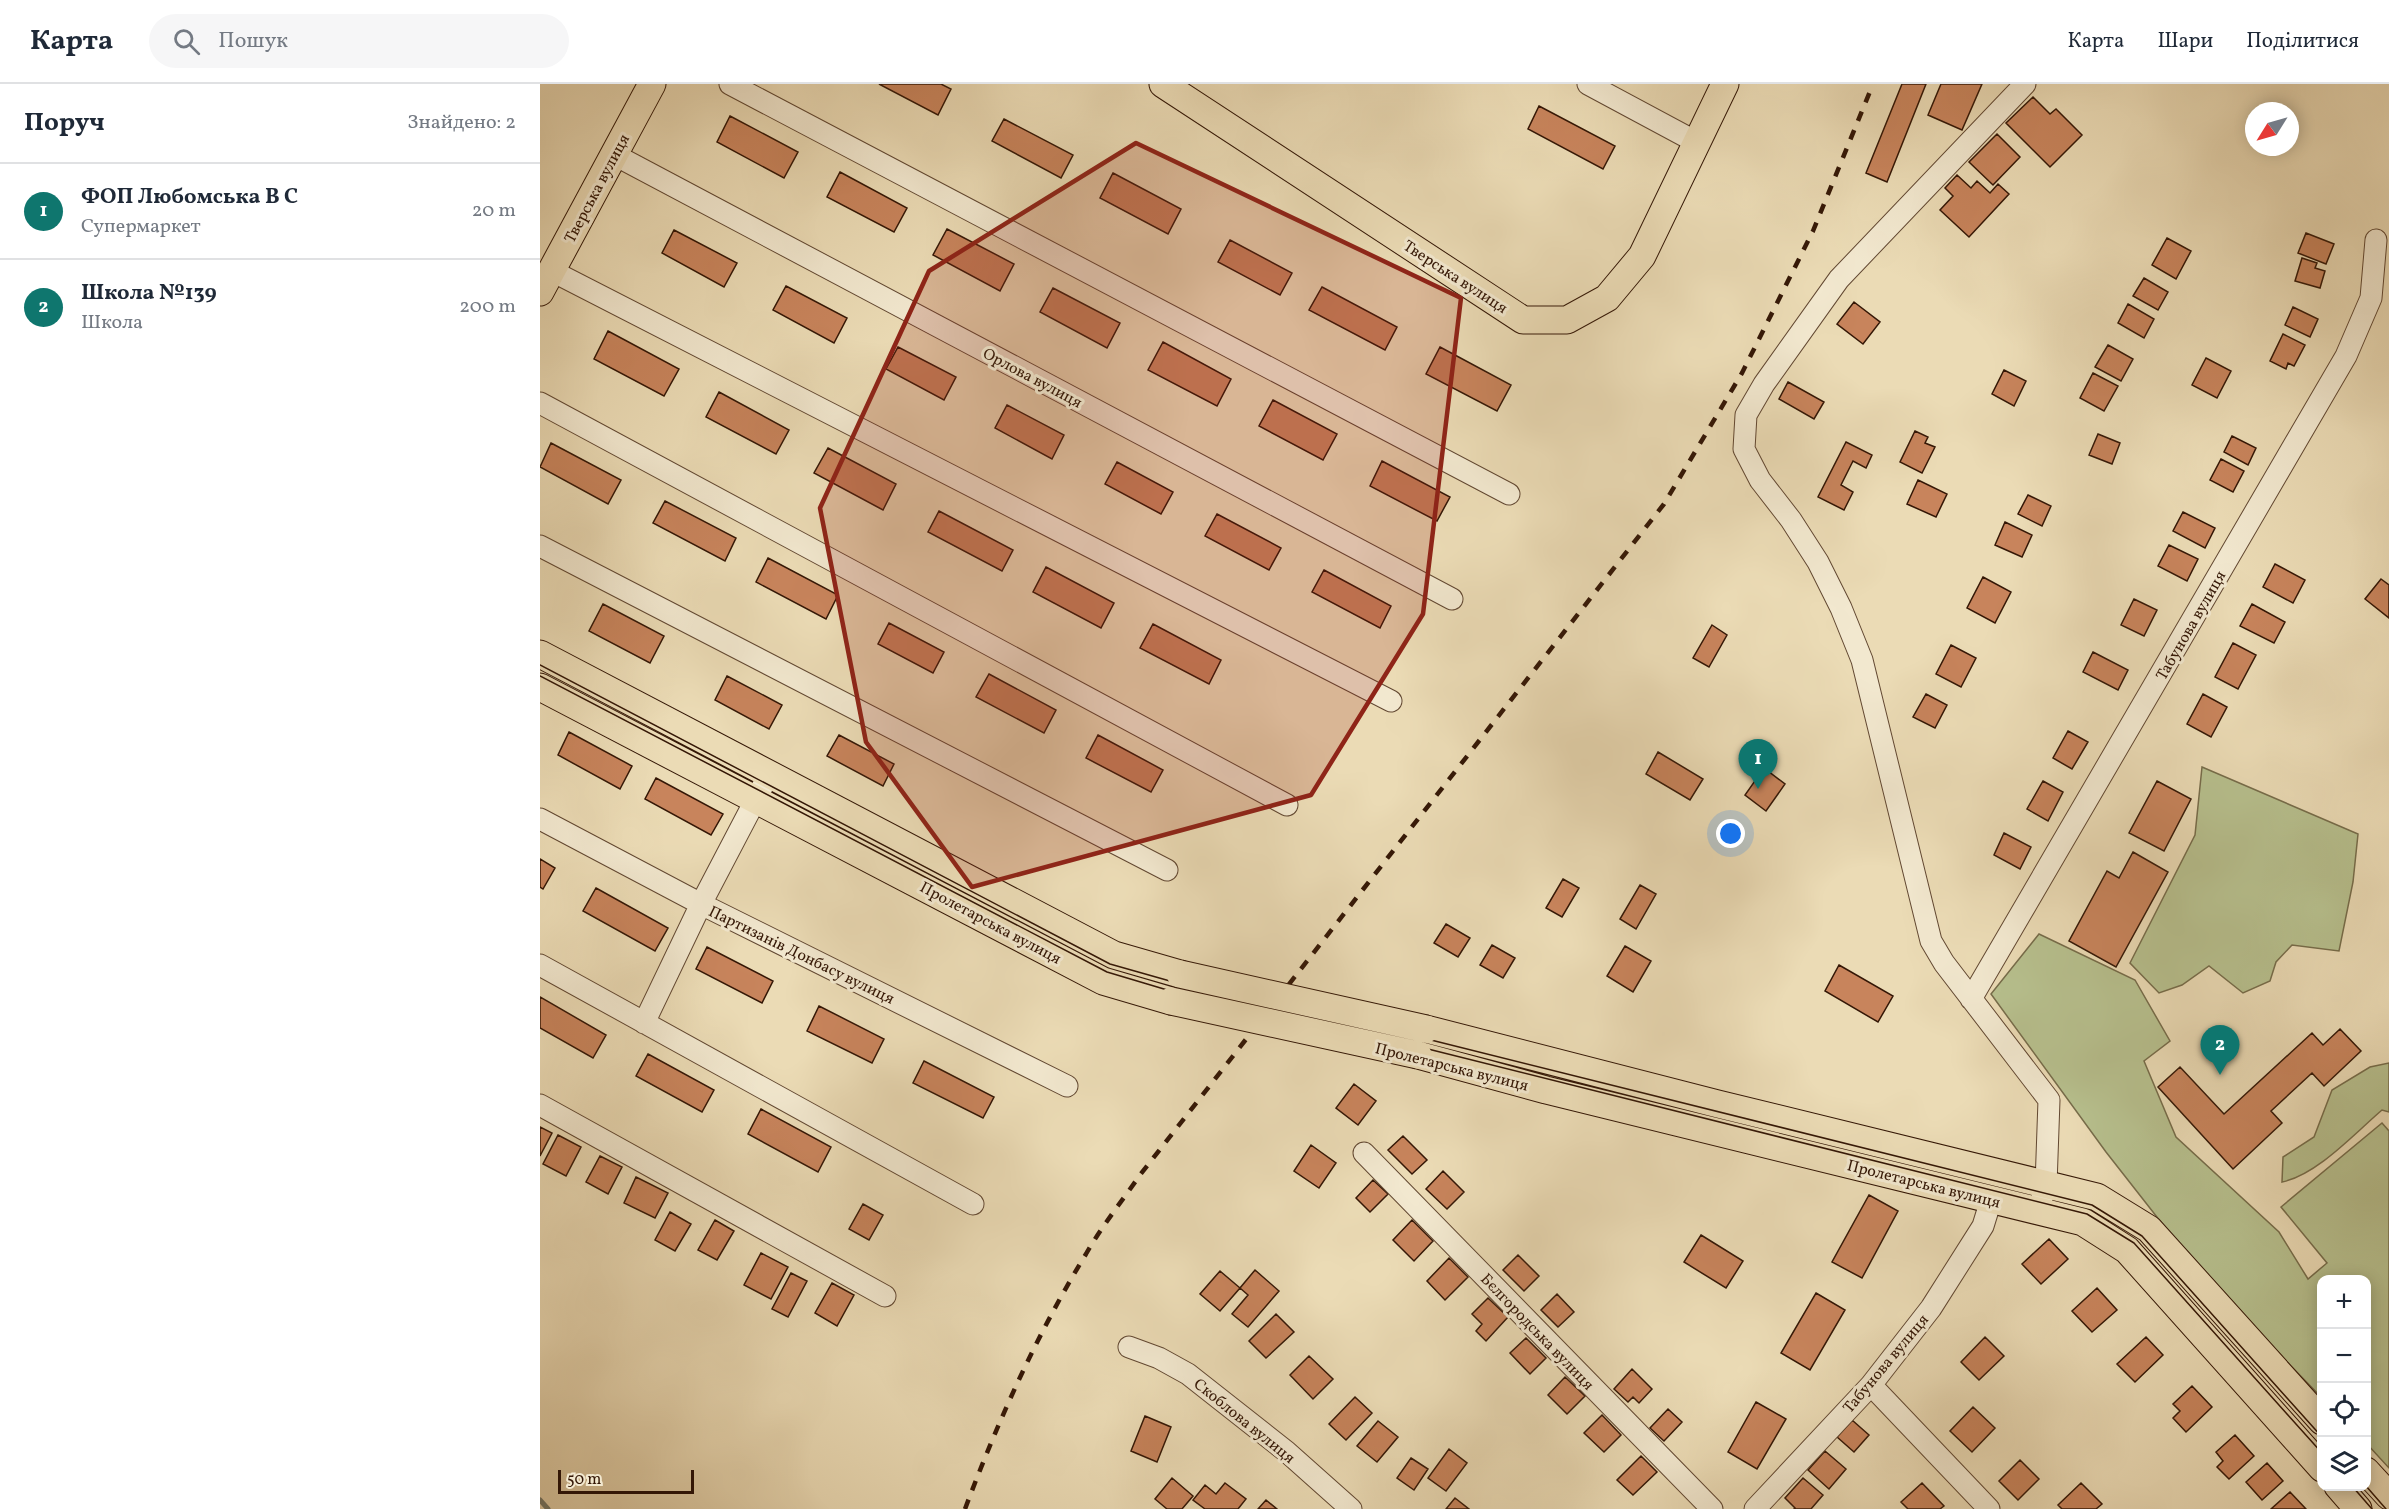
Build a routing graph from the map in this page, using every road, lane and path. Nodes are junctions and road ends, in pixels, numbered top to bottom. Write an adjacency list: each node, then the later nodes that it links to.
1 (652, 84): 8 (main road, Тверська вулиця)
2 (730, 84): 12 (street)
3 (1163, 84): 7 (main road, Тверська вулиця)
4 (1588, 84): 7 (street)
5 (1725, 84): 7 (main road, Тверська вулиця)
6 (2025, 84): 25 (street)
7 (1698, 143)
8 (614, 154): 10 (main road, Тверська вулиця); 14 (street, Орлова вулиця)
9 (2376, 240): 25 (street, Табунова вулиця)
10 (546, 281): 17 (street)
11 (540, 403): 20 (street)
12 (1509, 494)
13 (540, 546): 22 (street)
14 (1452, 599)
15 (540, 654): 18 (main road, Пролетарська вулиця)
16 (540, 687): 19 (main road, Пролетарська вулиця)
17 (1391, 701)
18 (769, 774): 19 (street); 30 (main road, Пролетарська вулиця, bridge)
19 (756, 800): 23 (street); 31 (main road, Пролетарська вулиця, bridge)
20 (1287, 805)
21 (540, 819): 23 (street, Партизанів Донбасу вулиця)
22 (1167, 870)
23 (701, 904): 26 (street); 27 (street, Партизанів Донбасу вулиця)
24 (540, 965): 26 (street)
25 (1971, 999): 30 (street)
26 (644, 1023): 32 (street)
27 (1067, 1086)
28 (540, 1105): 33 (street)
29 (1364, 1153): 42 (street, Бєлгородська вулиця)
30 (2043, 1198): 31 (main road, Пролетарська вулиця); 36 (main road, Пролетарська вулиця); 37 (main road, Пролетарська вулиця)
31 (1991, 1200): 35 (street, Табунова вулиця)
32 (973, 1204)
33 (885, 1296)
34 (1129, 1347): 41 (street, Скоблова вулиця)
35 (1871, 1385): 43 (street, Табунова вулиця); 44 (street)
36 (2317, 1415)
37 (2317, 1462)
38 (2371, 1476): 40 (main road)
39 (2342, 1491): 45 (main road)
40 (2389, 1496)
41 (1351, 1509)
42 (1712, 1509)
43 (1755, 1509)
44 (1989, 1509)
45 (2358, 1509)

